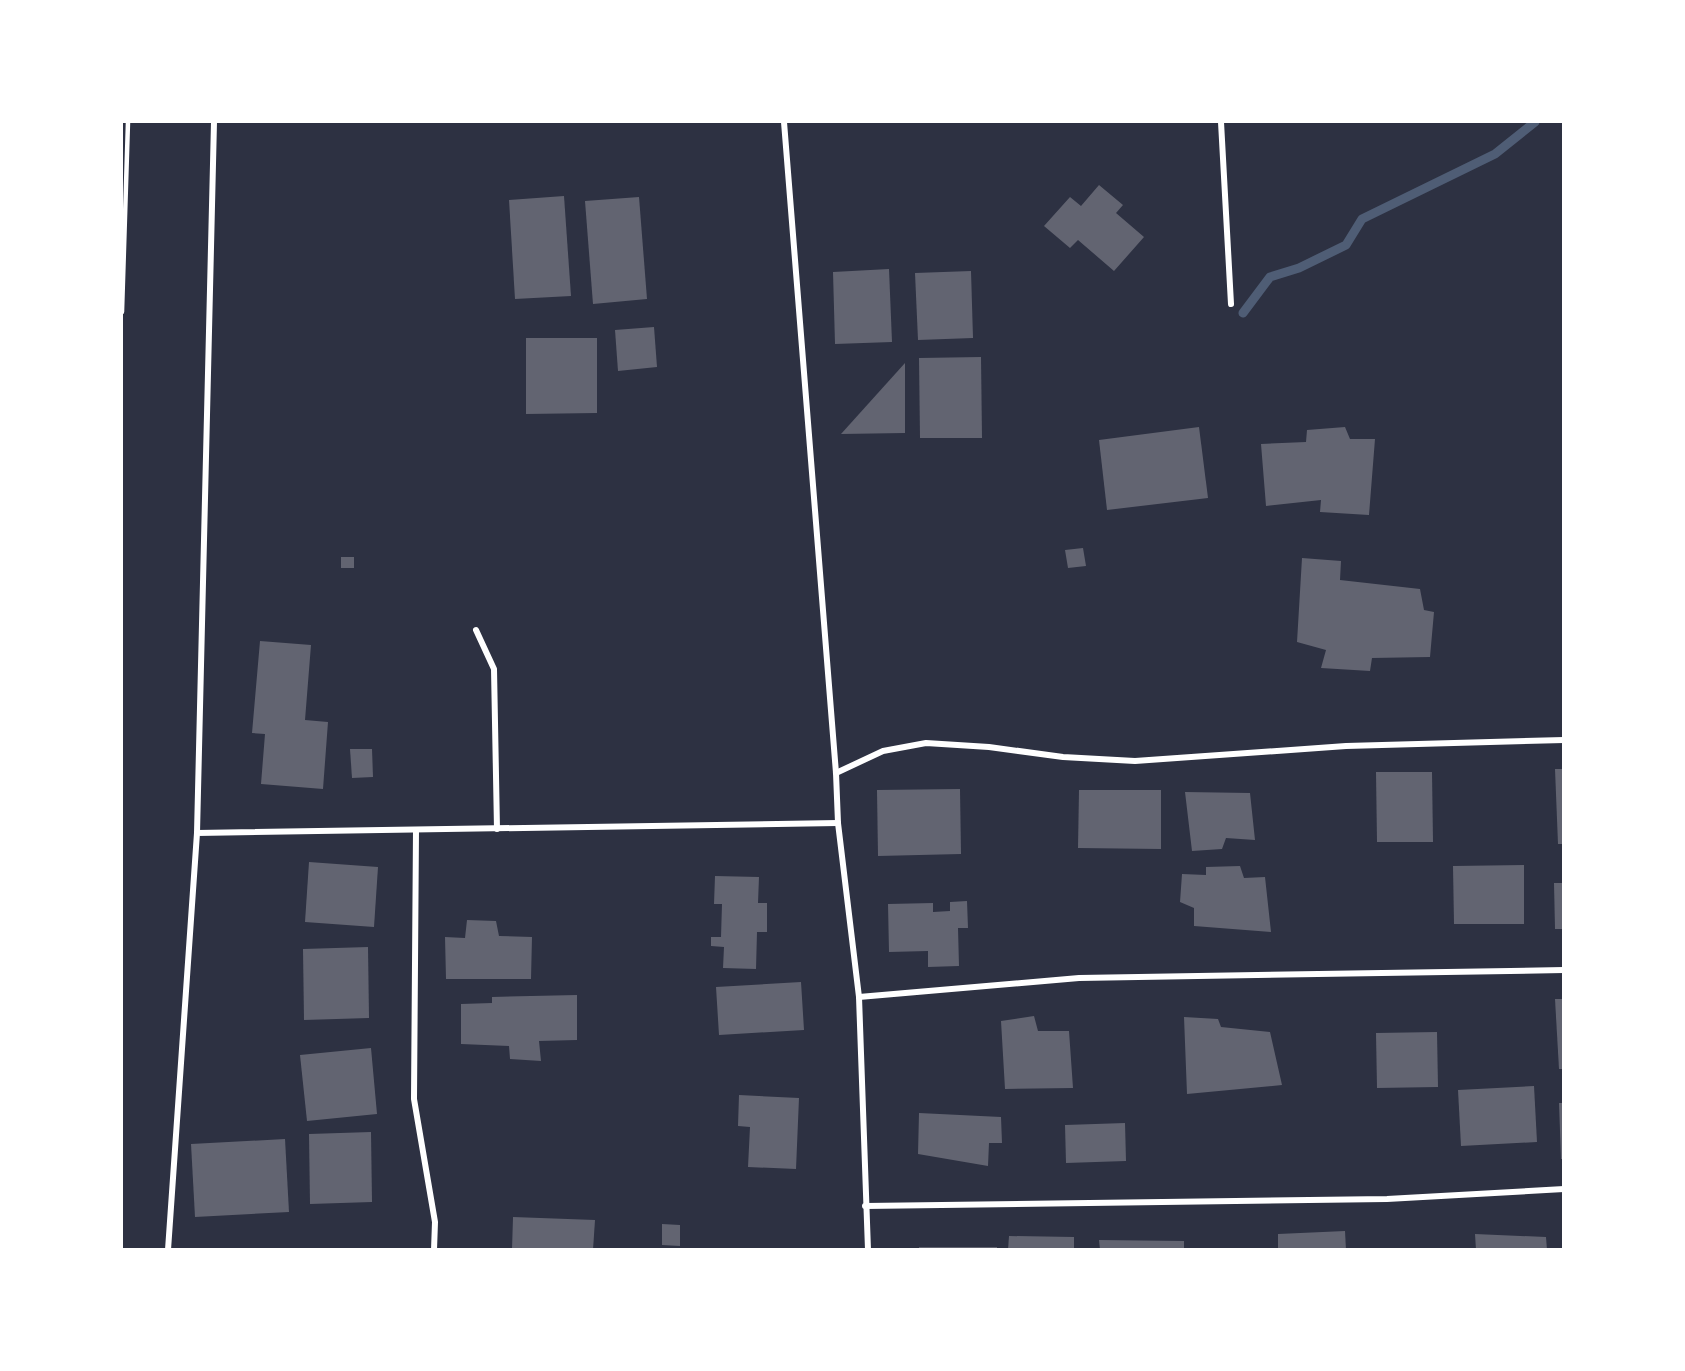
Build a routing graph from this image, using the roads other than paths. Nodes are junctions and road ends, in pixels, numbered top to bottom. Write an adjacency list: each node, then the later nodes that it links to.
1 (128, 122): 6 (lane)
2 (214, 122): 13 (street)
3 (784, 122): 9 (street)
4 (1221, 122): 5 (street)
5 (1231, 304)
6 (122, 312)
7 (476, 630): 11 (street)
8 (1563, 740): 9 (street)
9 (836, 773): 10 (street)
10 (838, 823): 11 (street); 15 (street)
11 (497, 829): 12 (street)
12 (416, 830): 13 (street); 19 (street)
13 (196, 833): 18 (street)
14 (1563, 970): 15 (street)
15 (859, 997): 17 (street)
16 (1563, 1189): 17 (street)
17 (865, 1206): 20 (street)
18 (168, 1250)
19 (434, 1250)
20 (868, 1250)

